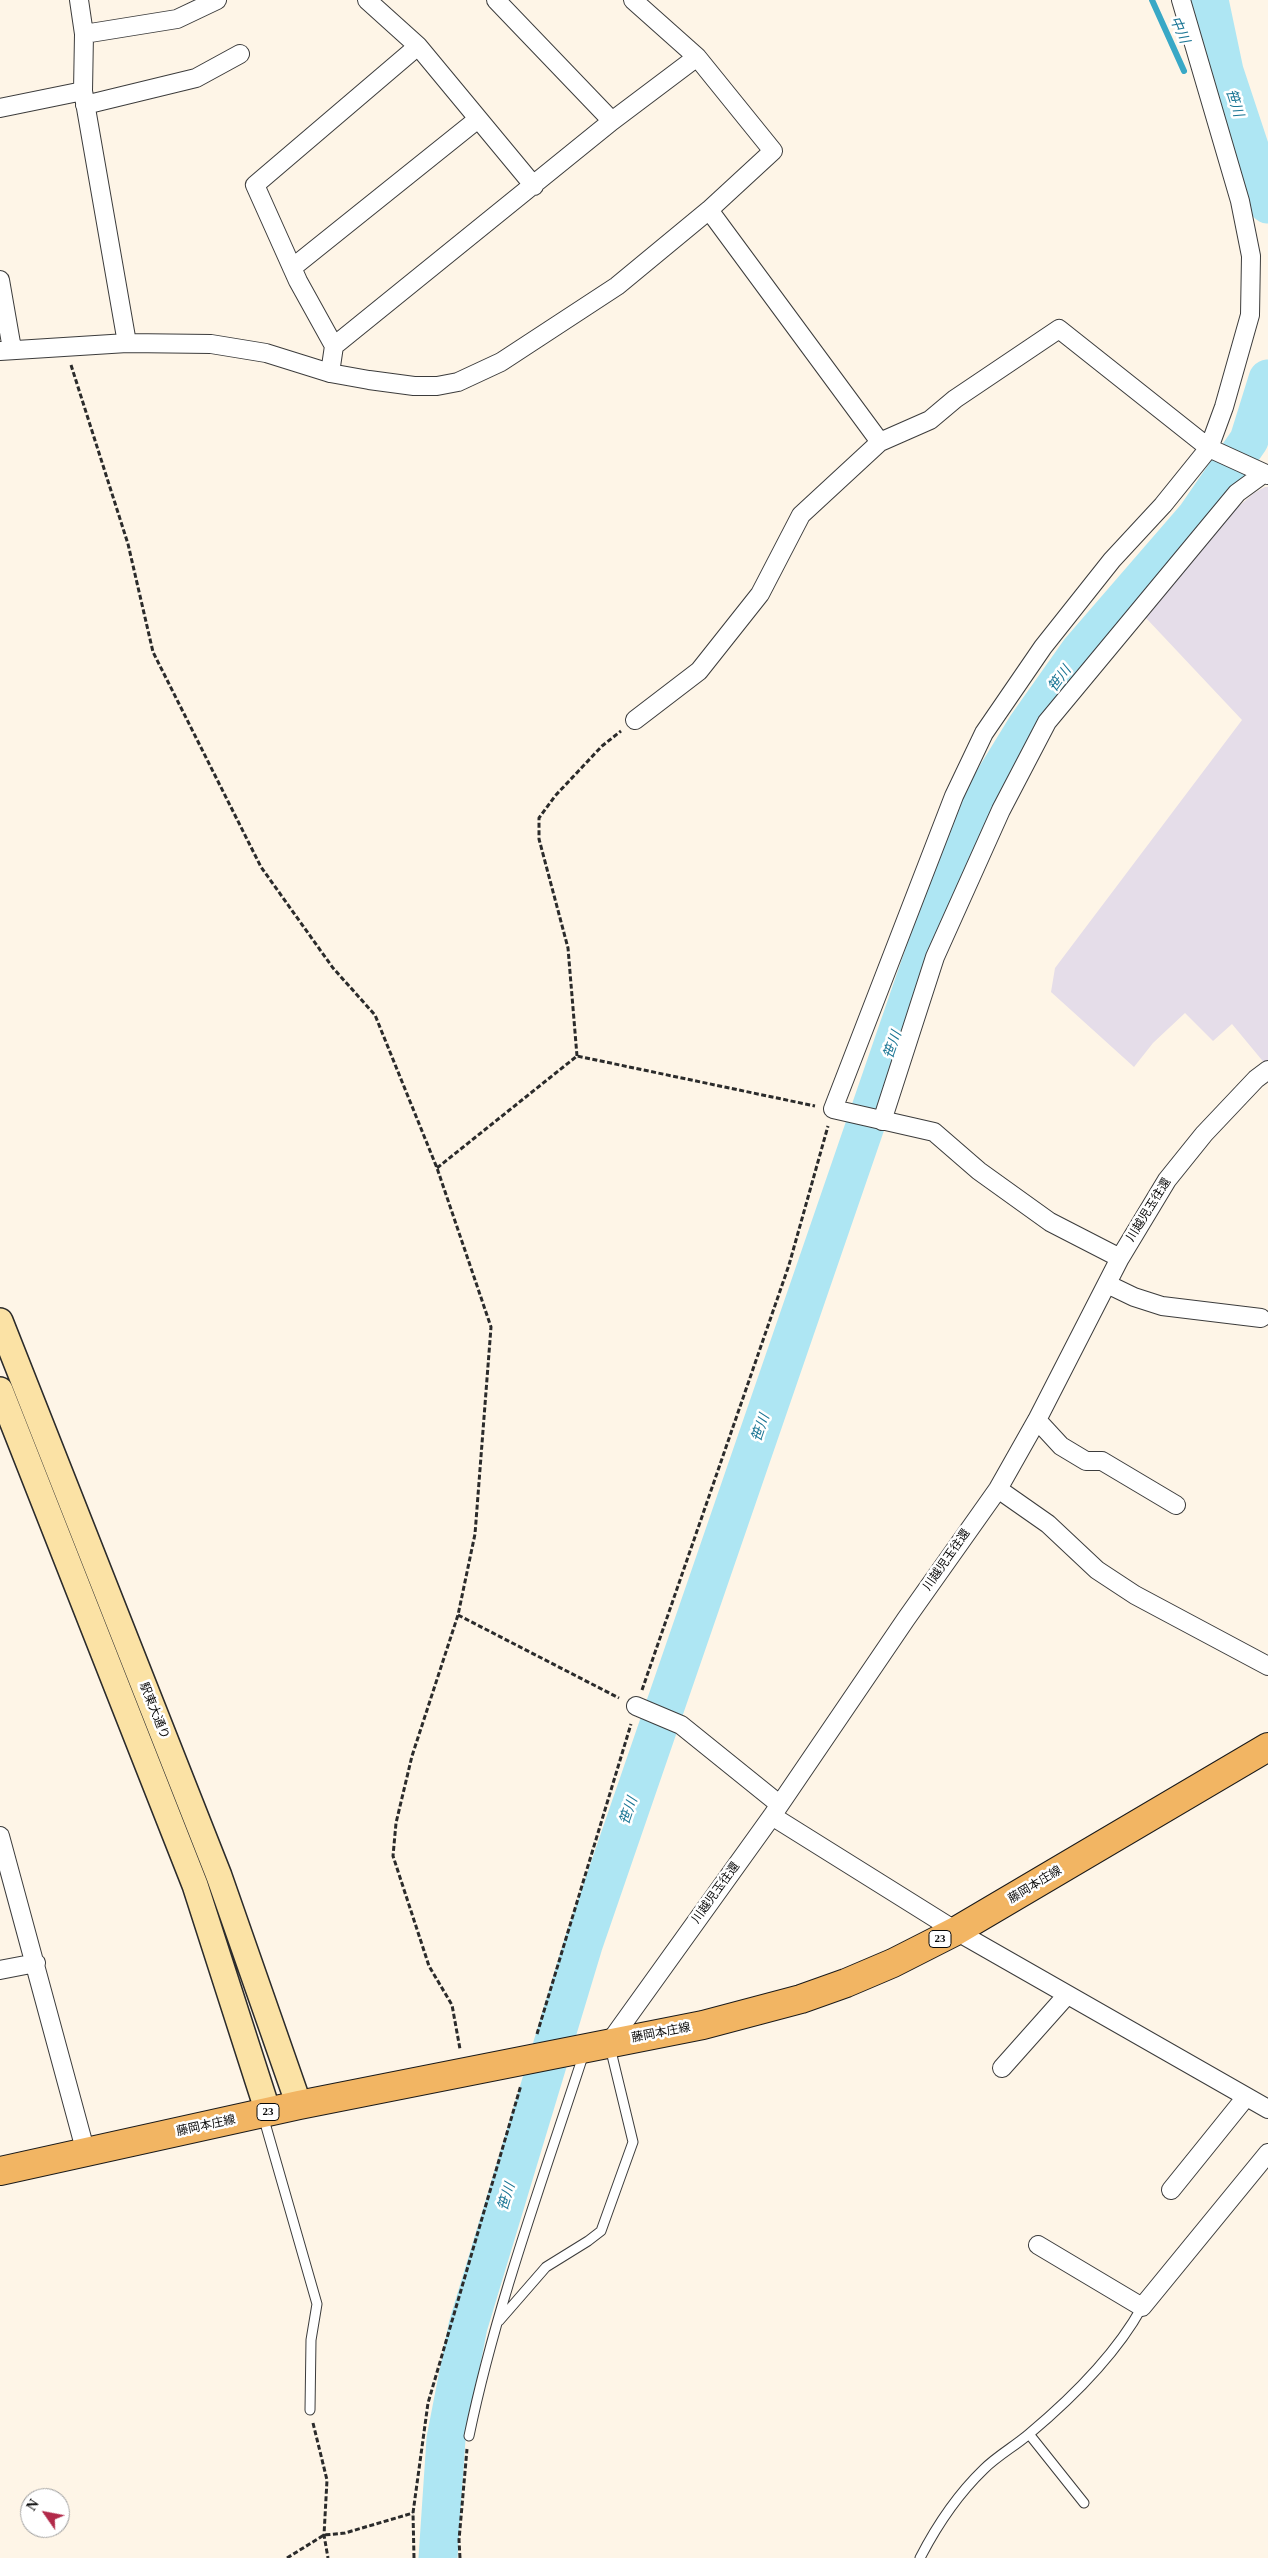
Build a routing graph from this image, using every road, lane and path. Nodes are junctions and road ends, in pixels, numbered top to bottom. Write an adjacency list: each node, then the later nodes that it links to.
1 (79, 0): 7 (street)
2 (217, 0): 7 (street)
3 (367, 0): 8 (street)
4 (496, 0): 14 (street)
5 (633, 0): 10 (street)
6 (1182, 0): 25 (street)
7 (84, 34): 11 (street)
8 (418, 46): 13 (street); 17 (street)
9 (240, 54): 11 (street)
10 (697, 57): 14 (street); 16 (street)
11 (84, 98): 12 (street); 19 (street)
12 (0, 108)
13 (478, 119): 15 (street); 17 (street)
14 (612, 121): 15 (street)
15 (534, 186): 21 (street)
16 (709, 210): 23 (street); 24 (street)
17 (292, 268): 21 (street)
18 (0, 280): 22 (street)
19 (127, 343): 20 (street); 23 (street)
20 (65, 345): 22 (street); 32 (path)
21 (334, 346): 23 (street)
22 (6, 350)
23 (330, 373)
24 (880, 442): 25 (street); 27 (street)
25 (1209, 448): 26 (street); 30 (street)
26 (1260, 472): 31 (street)
27 (635, 720): 28 (path)
28 (577, 1056): 30 (path); 32 (path)
29 (1268, 1070): 33 (street, 川越児玉往還)
30 (837, 1109): 31 (street); 43 (path)
31 (882, 1121): 33 (street)
32 (437, 1168): 41 (path)
33 (1120, 1258): 34 (street, 川越児玉往還)
34 (1107, 1284): 35 (street); 38 (street, 川越児玉往還)
35 (1261, 1318)
36 (0, 1321): 57 (street, 駅東大通り)
37 (0, 1390): 59 (street, 駅東大通り)
38 (1037, 1420): 39 (street, 川越児玉往還); 40 (street)
39 (998, 1489): 42 (street); 45 (street, 川越児玉往還)
40 (1176, 1505)
41 (458, 1615): 43 (path); 55 (path)
42 (1268, 1666)
43 (636, 1706): 45 (street); 53 (path)
44 (1268, 1747): 48 (main road, 藤岡本庄線 / 23)
45 (776, 1810): 48 (street); 52 (street, 川越児玉往還)
46 (0, 1836): 47 (street)
47 (4, 1862): 49 (street)
48 (956, 1931): 51 (street); 52 (main road, 藤岡本庄線 / 23)
49 (36, 1963): 50 (street); 60 (street)
50 (0, 1970)
51 (1068, 1995): 54 (street); 56 (street)
52 (590, 2047): 53 (main road, 藤岡本庄線 / 23); 66 (lane); 66 (lane)
53 (533, 2057): 55 (main road, 藤岡本庄線 / 23); 71 (path)
54 (1002, 2068)
55 (464, 2072): 57 (main road, 藤岡本庄線 / 23)
56 (1246, 2096): 58 (street); 63 (street)
57 (299, 2105): 59 (main road, 藤岡本庄線 / 23)
58 (1268, 2109)
59 (265, 2113): 60 (main road, 藤岡本庄線 / 23); 67 (lane)
60 (86, 2153): 62 (main road, 藤岡本庄線 / 23)
61 (1268, 2153): 65 (street)
62 (0, 2171)
63 (1171, 2190)
64 (1038, 2245): 65 (street)
65 (1142, 2307): 68 (lane)
66 (497, 2324): 69 (lane)
67 (310, 2410): 72 (path)
68 (1029, 2434): 70 (lane); 77 (lane)
69 (468, 2436): 76 (path)
70 (1084, 2503)
71 (413, 2513): 72 (path); 75 (path)
72 (324, 2535): 73 (path); 74 (path)
73 (287, 2558)
74 (328, 2558)
75 (414, 2558)
76 (460, 2558)
77 (920, 2558)

